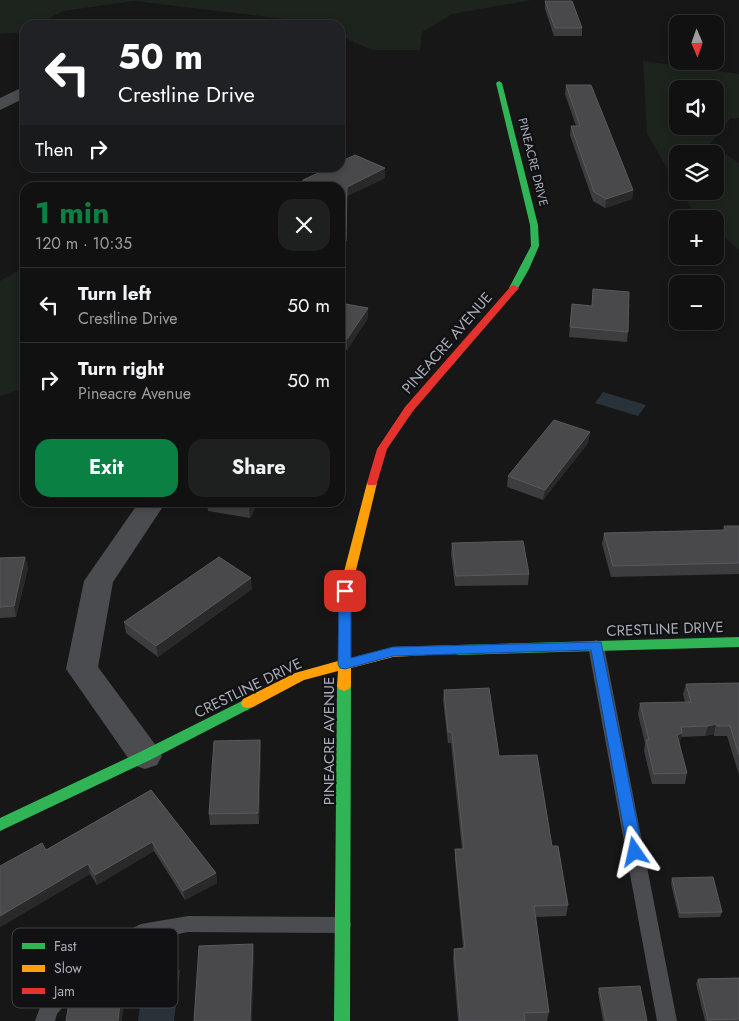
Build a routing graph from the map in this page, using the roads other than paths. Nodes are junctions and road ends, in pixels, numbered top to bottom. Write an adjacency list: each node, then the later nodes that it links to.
1 (499, 83): 4 (street, PINEACRE DRIVE)
2 (20, 94): 3 (street)
3 (0, 105)
4 (534, 249): 8 (street, PINEACRE AVENUE)
5 (150, 507): 9 (street)
6 (739, 642): 7 (street, CRESTLINE DRIVE)
7 (596, 646): 8 (street, CRESTLINE DRIVE); 16 (lane)
8 (345, 664): 9 (street, CRESTLINE DRIVE); 11 (street, PINEACRE AVENUE)
9 (145, 756): 10 (street, CRESTLINE DRIVE)
10 (0, 825)
11 (343, 925): 12 (lane); 15 (street, PINEACRE AVENUE)
12 (167, 928)
13 (50, 1008): 14 (lane)
14 (45, 1021)
15 (342, 1021)
16 (667, 1021)

